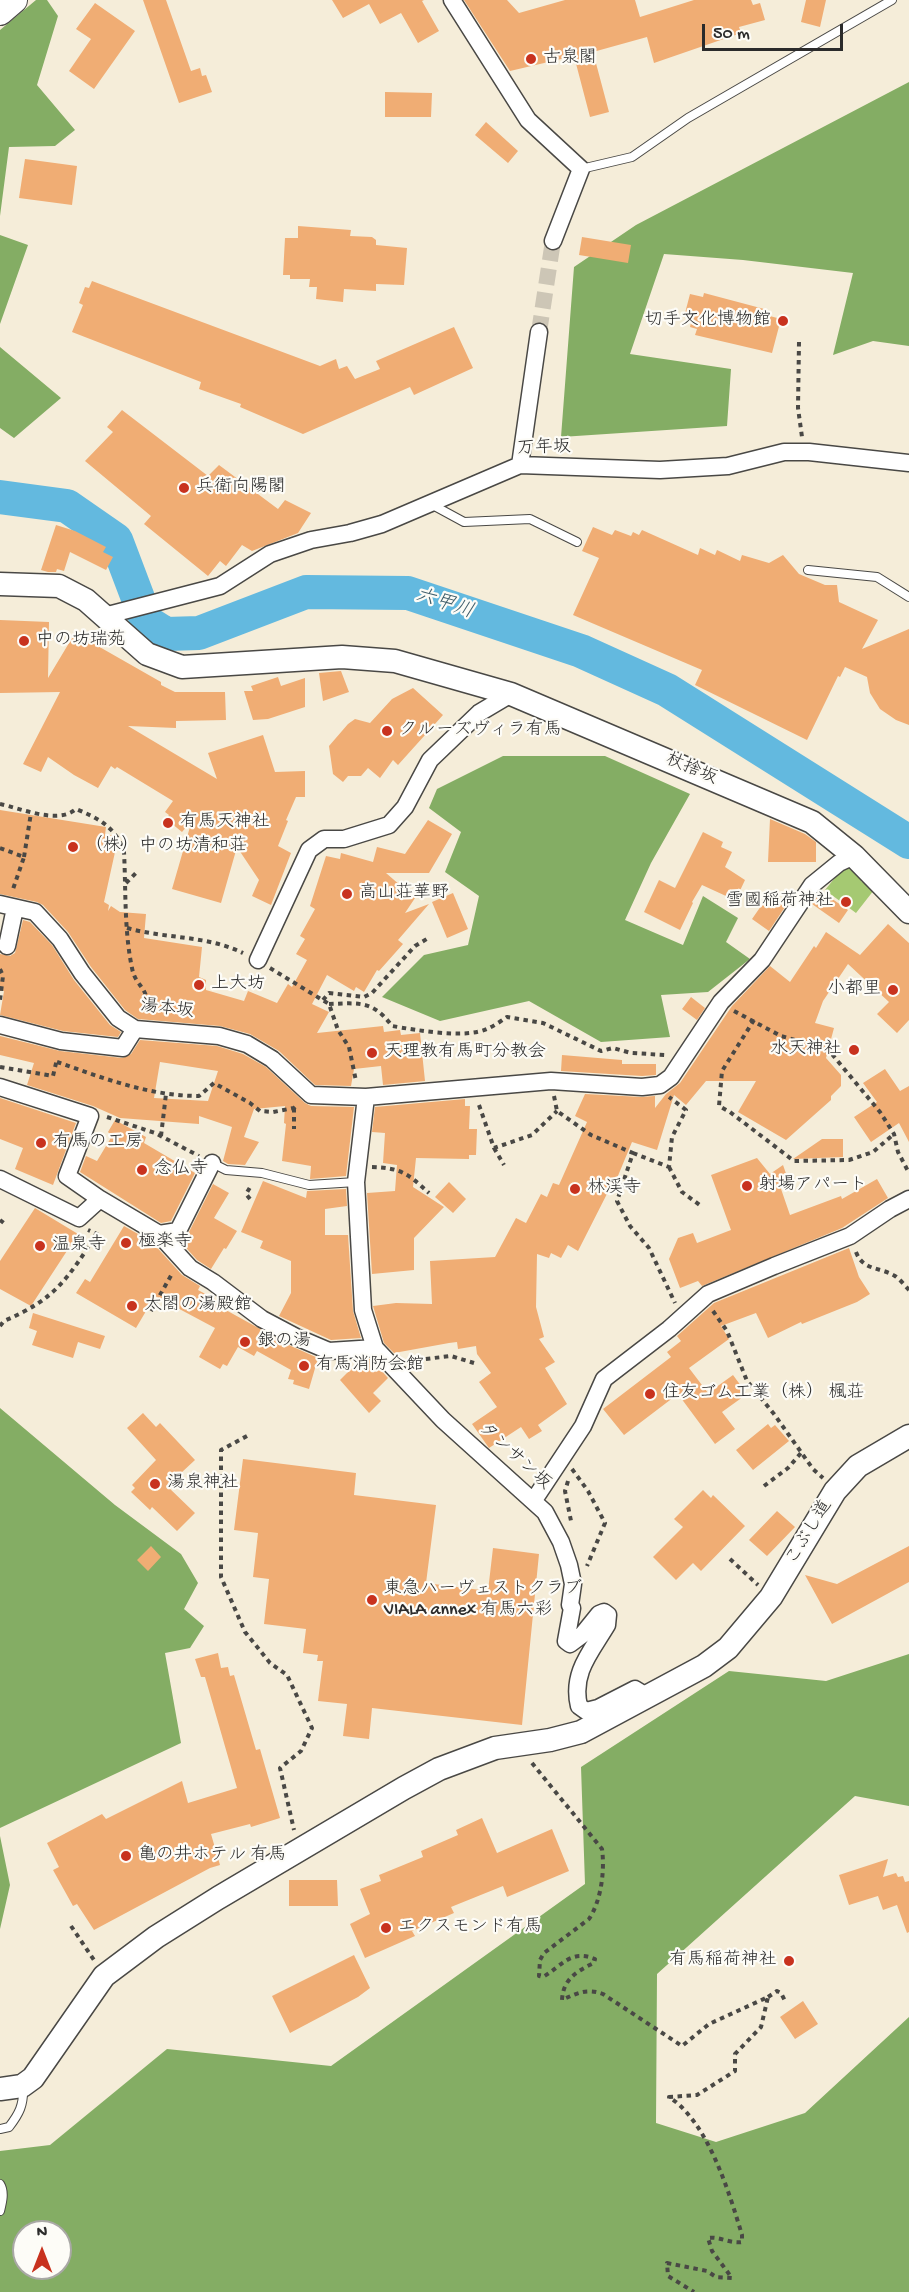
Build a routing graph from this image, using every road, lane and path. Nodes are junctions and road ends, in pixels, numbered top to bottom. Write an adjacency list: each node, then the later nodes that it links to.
1 (14, 0): 4 (main road)
2 (452, 0): 5 (street)
3 (892, 0): 5 (lane)
4 (0, 12)
5 (581, 169): 6 (street)
6 (554, 241)
7 (539, 332): 11 (street)
8 (799, 342): 9 (path)
9 (809, 452): 10 (street, 万年坂); 11 (street, 万年坂)
10 (909, 463)
11 (519, 465): 12 (street, 万年坂)
12 (429, 503): 13 (lane); 17 (street, 万年坂)
13 (577, 542)
14 (808, 570): 16 (lane)
15 (0, 584): 17 (street, 杖捨坂)
16 (909, 597)
17 (113, 613): 18 (street, 杖捨坂)
18 (511, 694): 22 (street, 杖捨坂); 31 (street)
19 (0, 804): 20 (path)
20 (31, 813): 23 (path); 25 (path)
21 (0, 849): 23 (path)
22 (854, 856): 27 (street, 杖捨坂); 35 (street)
23 (24, 857): 26 (path)
24 (138, 871): 25 (path)
25 (126, 884): 28 (path)
26 (8, 906): 30 (street); 39 (street, 湯本坂)
27 (909, 912)
28 (127, 928): 31 (path); 39 (path)
29 (430, 937): 34 (path)
30 (7, 946)
31 (258, 960): 34 (path)
32 (0, 969): 33 (path)
33 (0, 1000)
34 (323, 1000): 36 (path)
35 (721, 1002): 37 (path); 40 (street)
36 (329, 1004): 40 (path); 48 (path)
37 (754, 1020): 53 (path); 53 (path)
38 (0, 1025): 39 (street)
39 (139, 1029): 47 (street, 湯本坂)
40 (690, 1047): 43 (street)
41 (0, 1067): 46 (path)
42 (551, 1081): 43 (street); 45 (street); 50 (path)
43 (660, 1085): 59 (path)
44 (0, 1087): 51 (street)
45 (473, 1087): 48 (street); 55 (path)
46 (166, 1094): 49 (path); 54 (path)
47 (311, 1095): 48 (street); 49 (path)
48 (362, 1097): 61 (street, タンサン坂)
49 (294, 1108): 52 (path)
50 (557, 1111): 55 (path); 56 (path)
51 (90, 1116): 54 (path); 64 (street)
52 (294, 1129)
53 (894, 1134): 60 (path)
54 (161, 1136): 57 (path)
55 (494, 1148): 58 (path)
56 (633, 1153): 59 (path); 74 (path)
57 (212, 1163): 61 (lane); 70 (street)
58 (504, 1165)
59 (669, 1167): 66 (path)
60 (909, 1173)
61 (356, 1174): 63 (path); 77 (street, タンサン坂)
62 (0, 1179): 67 (street)
63 (429, 1193)
64 (100, 1199): 67 (street); 70 (street)
65 (909, 1199): 71 (street)
66 (701, 1206)
67 (79, 1218): 76 (path)
68 (0, 1220): 69 (path)
69 (5, 1224)
70 (159, 1234): 72 (street)
71 (850, 1236): 73 (path); 74 (street)
72 (181, 1258): 75 (path); 77 (street)
73 (909, 1290)
74 (697, 1304): 82 (path); 83 (street)
75 (151, 1311)
76 (0, 1326)
77 (375, 1348): 79 (street, タンサン坂)
78 (474, 1363): 79 (path)
79 (390, 1365): 86 (street, タンサン坂)
80 (247, 1436): 95 (path)
81 (909, 1436): 92 (street, こぶし道)
82 (801, 1452): 84 (path); 85 (path)
83 (568, 1463): 86 (street); 87 (path); 88 (path)
84 (818, 1473)
85 (764, 1486)
86 (534, 1500): 93 (street, タンサン坂)
87 (573, 1532)
88 (598, 1540)
89 (730, 1559): 92 (path)
90 (581, 1563): 91 (path)
91 (584, 1574)
92 (771, 1597): 93 (street, こぶし道)
93 (648, 1697): 95 (street, こぶし道)
94 (540, 1773): 98 (path)
95 (299, 1851): 97 (street, こぶし道)
96 (71, 1926): 97 (path)
97 (104, 1976): 100 (street, こぶし道)
98 (768, 1997): 99 (path); 105 (path)
99 (786, 2003)
100 (22, 2086): 101 (street); 102 (lane)
101 (0, 2089)
102 (0, 2129)
103 (0, 2184): 104 (lane)
104 (0, 2211)
105 (694, 2292)

